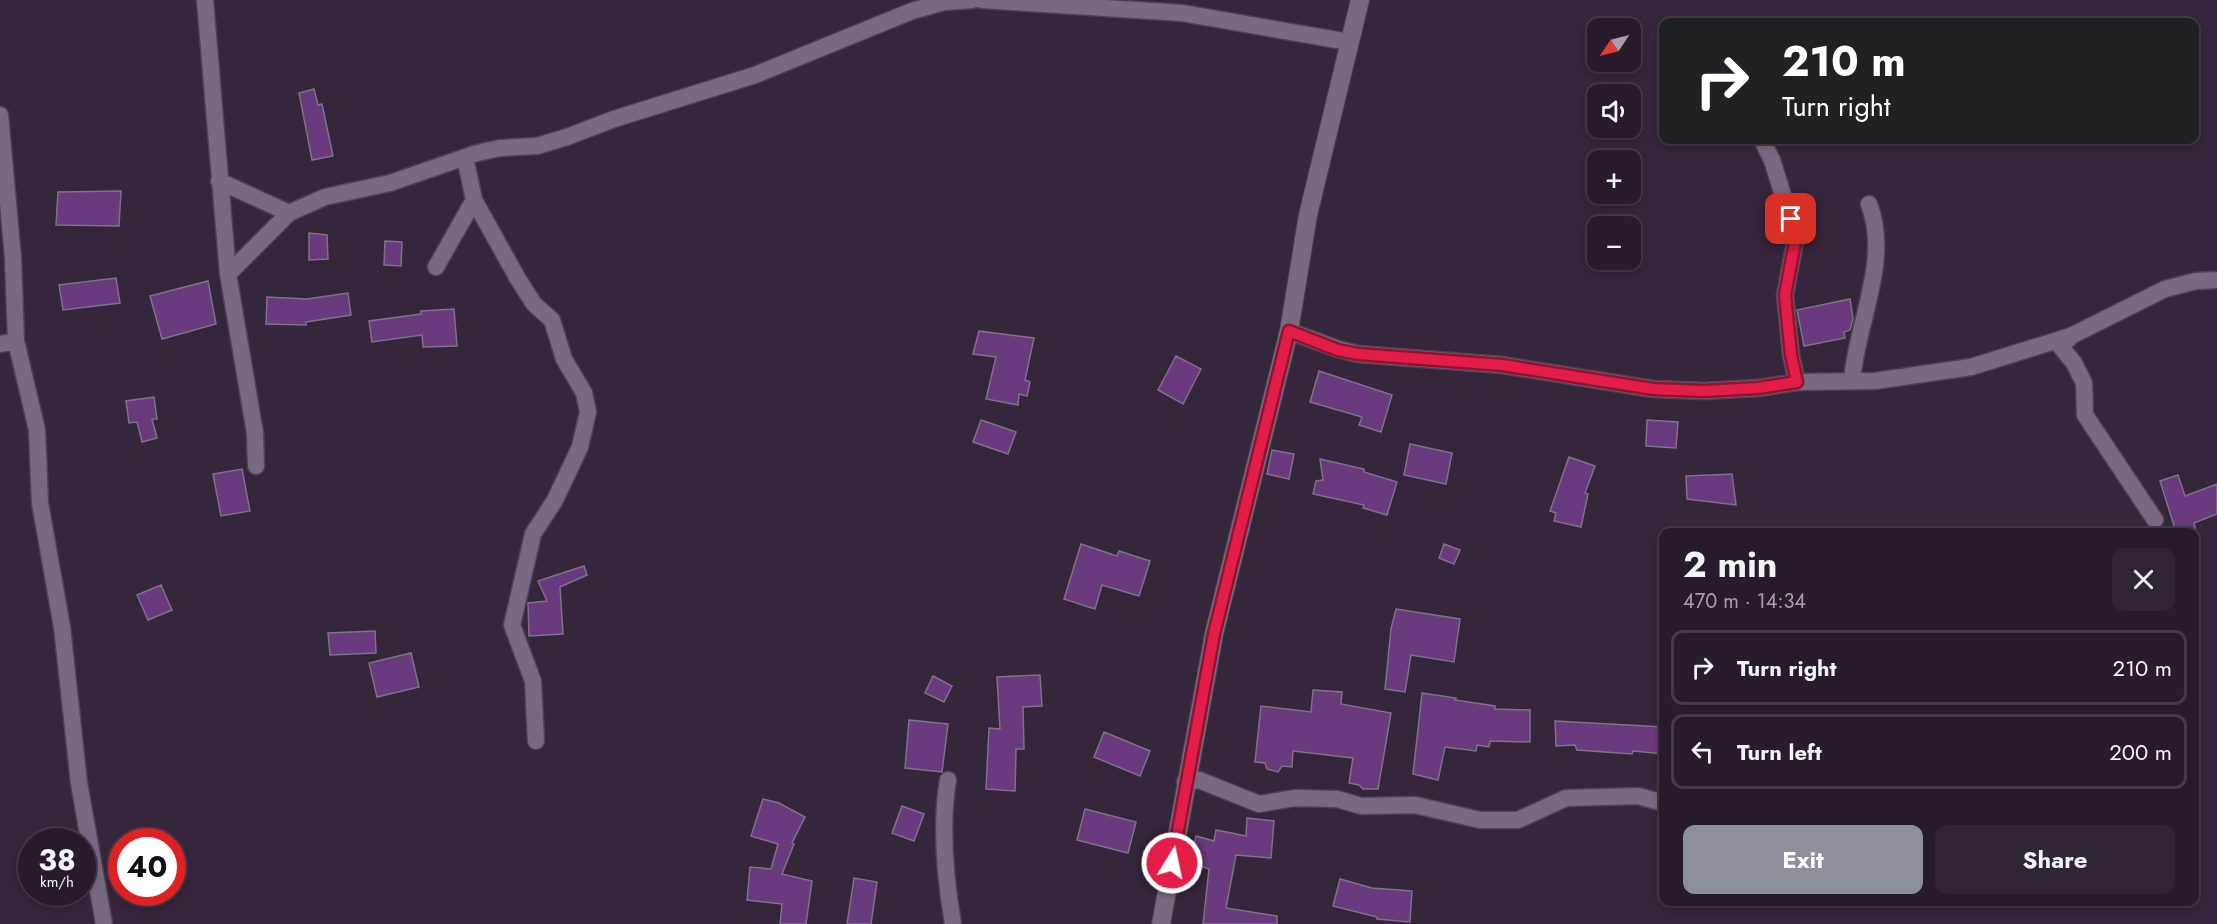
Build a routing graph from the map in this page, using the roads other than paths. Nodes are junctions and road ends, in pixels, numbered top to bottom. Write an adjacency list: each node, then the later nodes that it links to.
1 (205, 0): 9 (street)
2 (972, 0): 8 (street)
3 (982, 0): 5 (street)
4 (1360, 0): 5 (street)
5 (1350, 42): 16 (street)
6 (0, 115): 18 (street)
7 (1764, 144): 20 (street)
8 (465, 158): 10 (street); 12 (street)
9 (219, 181): 12 (street); 14 (street)
10 (474, 200): 13 (street); 23 (street)
11 (1869, 204): 19 (street)
12 (289, 213): 14 (street)
13 (436, 267)
14 (228, 274): 21 (street)
15 (2217, 280): 17 (street)
16 (1289, 331): 20 (street); 25 (street)
17 (2071, 336): 19 (street); 22 (street)
18 (8, 343): 27 (street)
19 (1852, 381): 20 (street)
20 (1797, 382)
21 (256, 466)
22 (2155, 520)
23 (536, 741)
24 (948, 780): 28 (street)
25 (1185, 782): 26 (street); 29 (street)
26 (1659, 802)
27 (104, 924)
28 (952, 924)
29 (1161, 924)

